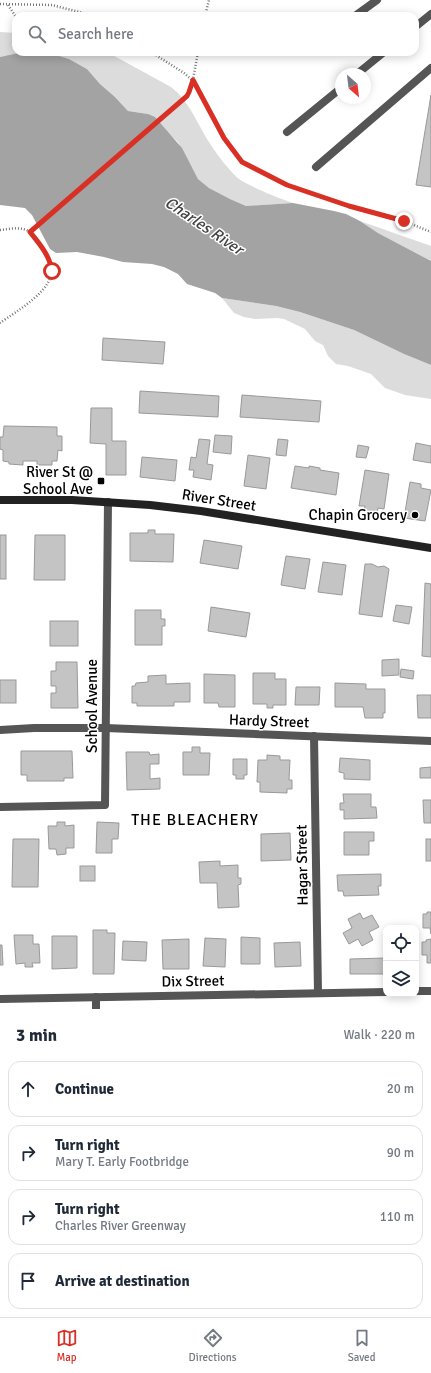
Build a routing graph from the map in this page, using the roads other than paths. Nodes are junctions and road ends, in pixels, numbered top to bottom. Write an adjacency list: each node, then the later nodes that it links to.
1 (377, 0): 2 (street)
2 (360, 12)
3 (431, 14): 4 (street)
4 (419, 24)
5 (379, 56): 6 (street)
6 (365, 68)
7 (431, 68): 10 (street)
8 (335, 93): 9 (street)
9 (287, 132)
10 (316, 167)
11 (0, 500): 12 (main road, River Street)
12 (108, 502): 13 (main road, River Street); 14 (street, School Avenue)
13 (431, 548)
14 (106, 728): 15 (street, Hardy Street); 16 (street, Hardy Street); 18 (street, School Avenue)
15 (0, 730)
16 (314, 736): 17 (street, Hardy Street); 22 (street, Hagar Street)
17 (431, 740)
18 (0, 807)
19 (419, 991): 20 (street)
20 (431, 991)
21 (383, 992): 22 (street, Dix Street)
22 (318, 993): 23 (street, Dix Street)
23 (96, 997): 24 (street, Dix Street); 25 (street)
24 (0, 999)
25 (96, 1009)

